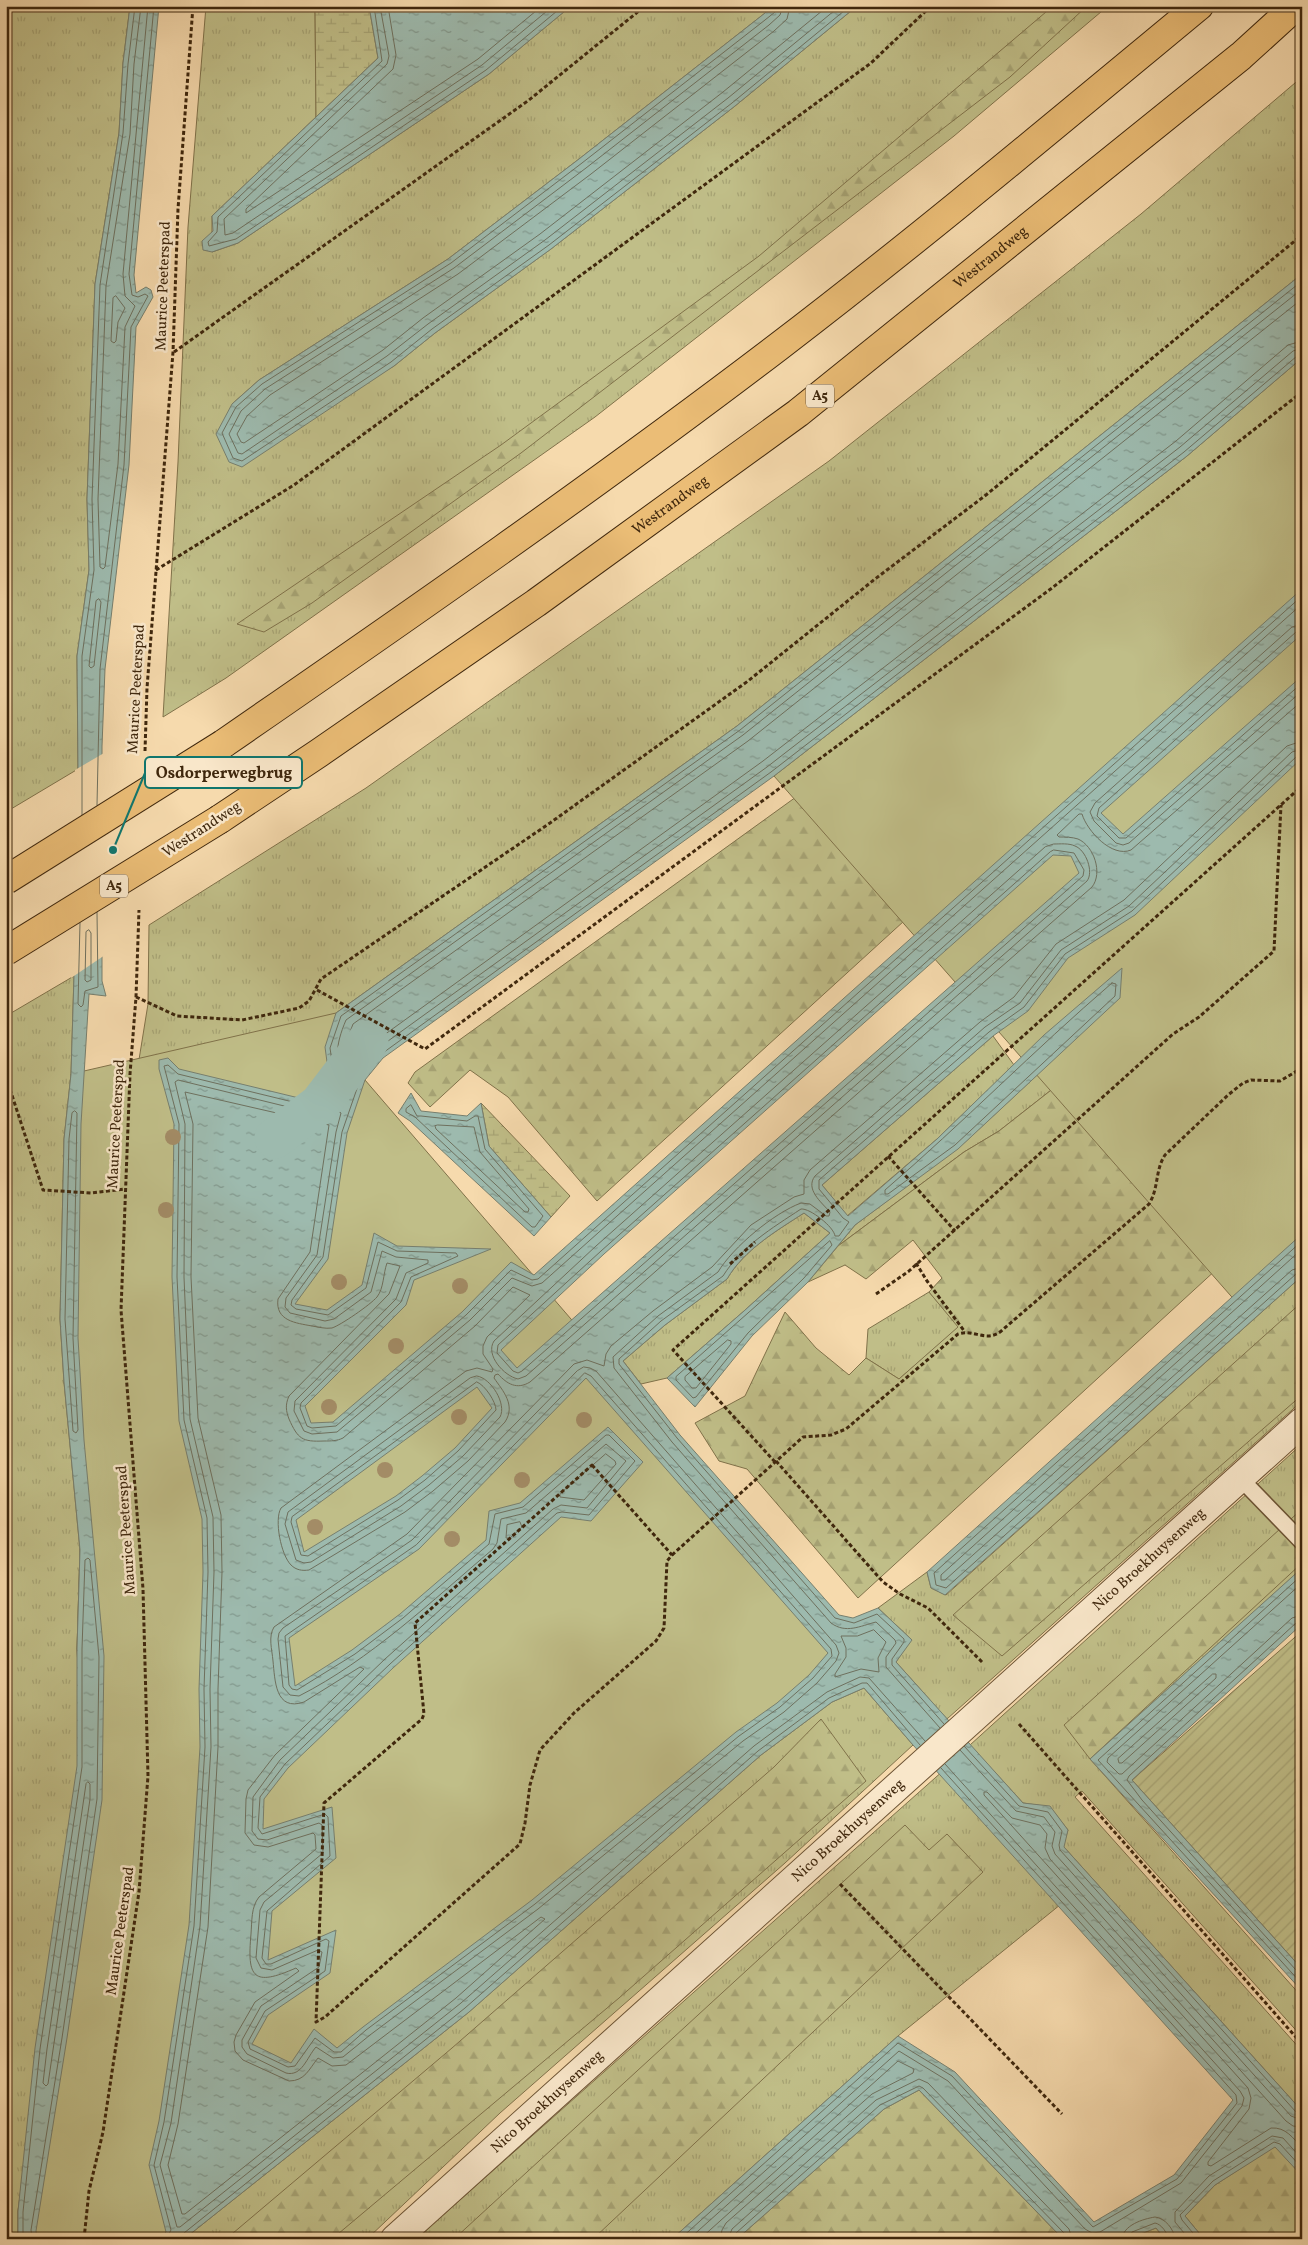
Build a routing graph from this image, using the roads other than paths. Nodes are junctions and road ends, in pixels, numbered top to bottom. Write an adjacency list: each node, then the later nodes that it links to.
1 (1199, 6): 3 (highway, bridge)
2 (1296, 6): 4 (highway, Westrandweg / A5, bridge)
3 (6, 880)
4 (6, 951)
5 (1302, 1422): 6 (street, Nico Broekhuysenweg)
6 (1240, 1478): 7 (lane); 8 (street, Nico Broekhuysenweg)
7 (1302, 1542)
8 (395, 2239)

